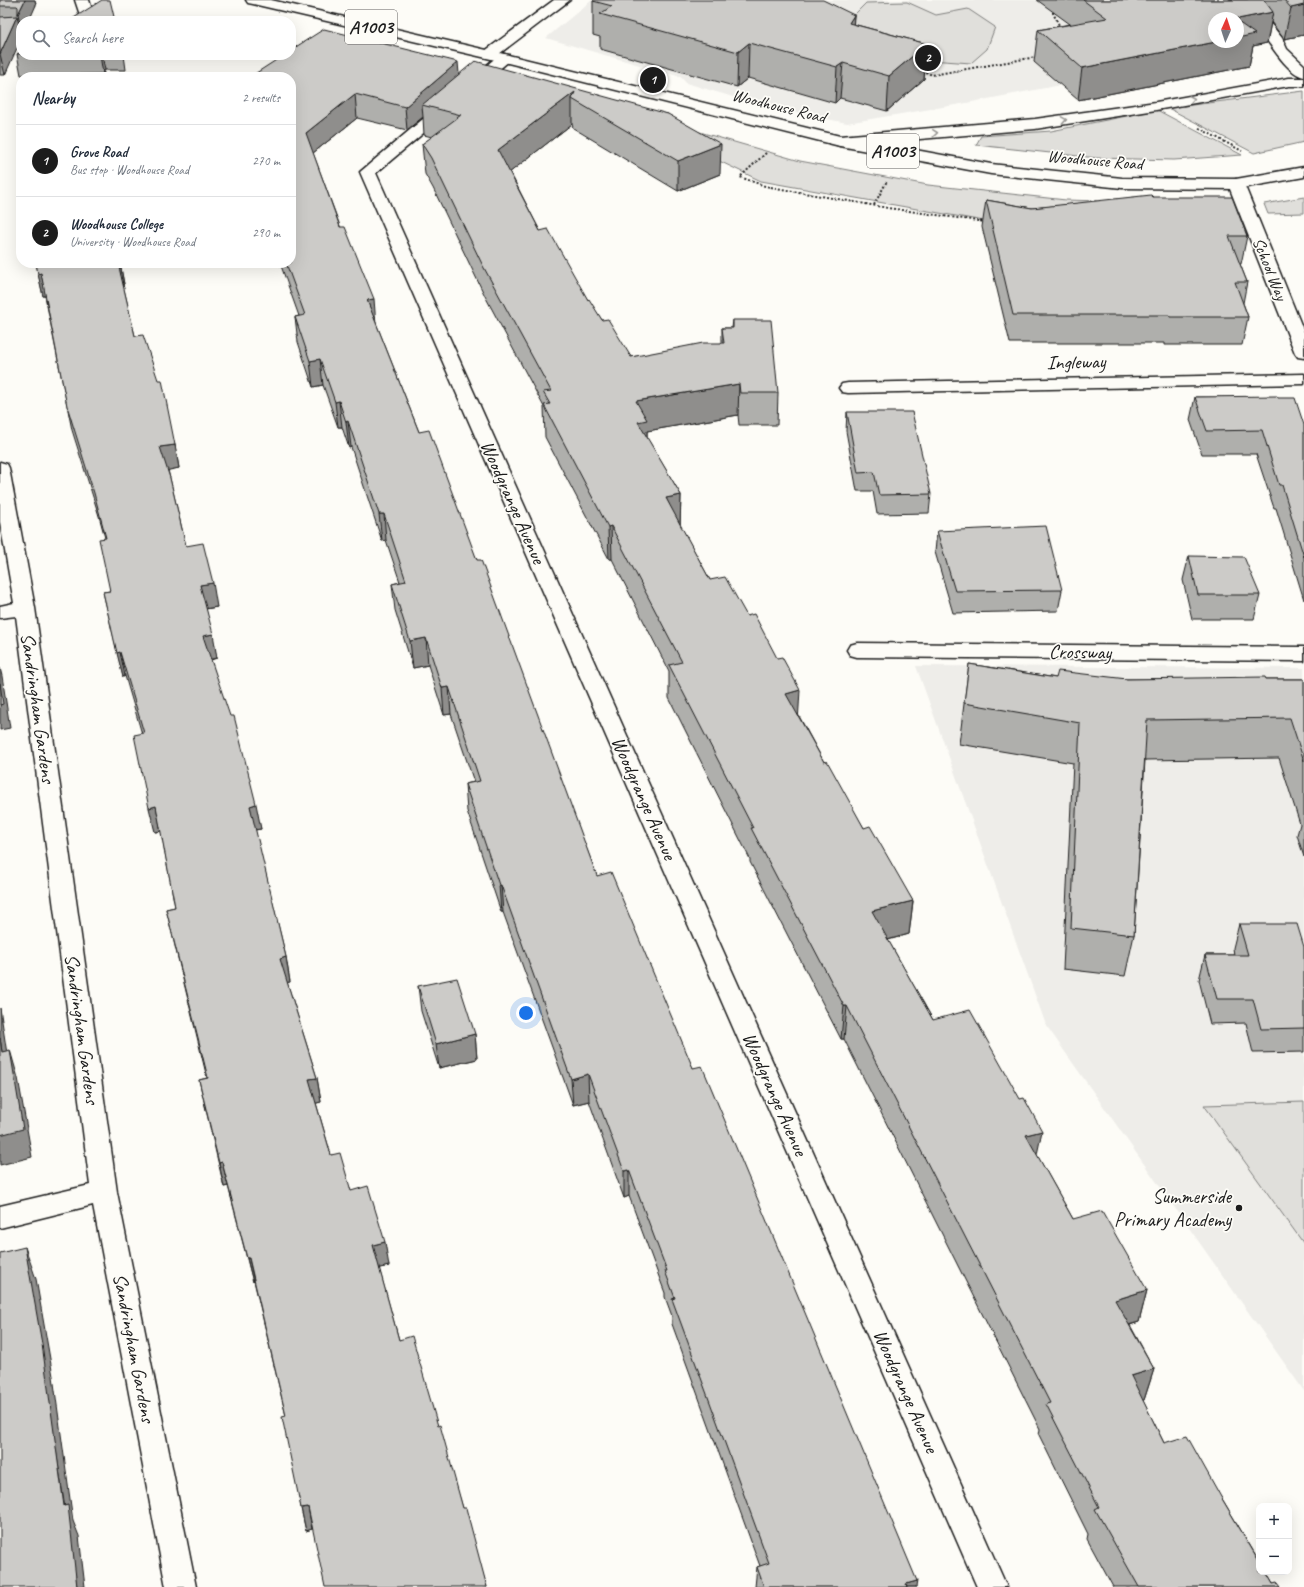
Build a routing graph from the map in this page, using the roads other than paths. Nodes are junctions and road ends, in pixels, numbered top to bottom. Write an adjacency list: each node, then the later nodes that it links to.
1 (82, 0): 5 (street)
2 (253, 0): 6 (street, Woodhouse Road / A1003)
3 (563, 0): 6 (street)
4 (1237, 0): 7 (street)
5 (87, 16)
6 (497, 56): 9 (street, Woodhouse Road / A1003); 23 (street, Woodgrange Avenue)
7 (1304, 73)
8 (1304, 82): 9 (street, one-way to 8)
9 (840, 142): 11 (street, Woodhouse Road / A1003)
10 (1304, 172): 11 (street, Woodhouse Road / A1003)
11 (1236, 184): 12 (street, School Way)
12 (1304, 353)
13 (1304, 380): 14 (street, Ingleway)
14 (848, 388)
15 (0, 468): 16 (street, Sandringham Gardens)
16 (25, 608): 17 (street); 20 (street, Sandringham Gardens)
17 (0, 612)
18 (857, 650): 19 (street, Crossway)
19 (1304, 654)
20 (104, 1192): 21 (street); 22 (street, Sandringham Gardens)
21 (0, 1217)
22 (181, 1587)
23 (992, 1587)

